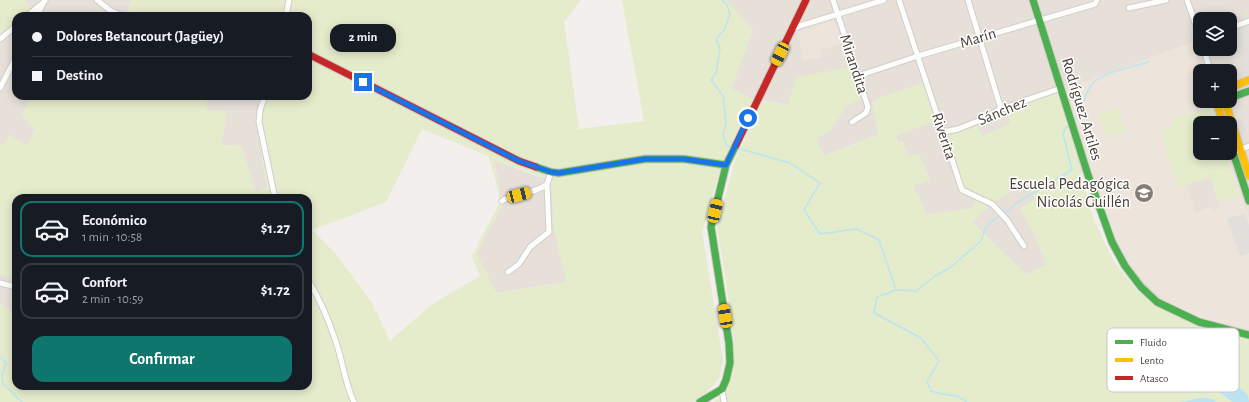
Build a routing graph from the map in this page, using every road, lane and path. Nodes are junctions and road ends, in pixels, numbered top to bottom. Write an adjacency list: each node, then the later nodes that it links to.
1 (45, 0): 14 (street); 15 (street)
2 (97, 0): 16 (street)
3 (289, 0): 17 (street)
4 (806, 0): 23 (street)
5 (833, 0): 18 (street, Mirandita)
6 (884, 0): 18 (street)
7 (899, 0): 28 (street, Riverita)
8 (968, 0): 25 (street)
9 (1033, 0): 20 (street, Rodríguez Artiles)
10 (1166, 0): 13 (street)
11 (1187, 0): 19 (street)
12 (1097, 1): 20 (street, Marín)
13 (1129, 8)
14 (32, 12)
15 (39, 12)
16 (113, 12)
17 (287, 12)
18 (838, 15): 23 (street); 30 (street, Mirandita)
19 (1193, 17)
20 (1040, 19): 25 (street, Marín); 34 (street, Rodríguez Artiles)
21 (1249, 21): 22 (street)
22 (1237, 25)
23 (793, 28): 45 (street)
24 (12, 29): 26 (street)
25 (979, 38): 28 (street, Marín); 38 (street)
26 (0, 39)
27 (312, 56): 46 (street)
28 (918, 56): 30 (street, Marín); 40 (street, Riverita)
29 (12, 65): 33 (street)
30 (858, 76): 39 (street, Mirandita)
31 (1249, 80): 32 (street)
32 (1237, 85)
33 (0, 88)
34 (1061, 88): 38 (street, Sánchez); 57 (street, Rodríguez Artiles)
35 (1249, 91): 36 (street)
36 (1237, 95)
37 (264, 100): 49 (street)
38 (1001, 109): 40 (street, Sánchez)
39 (852, 122)
40 (943, 132): 52 (street, Riverita)
41 (1249, 146): 42 (street)
42 (1237, 150)
43 (1237, 152): 47 (street)
44 (1237, 154): 51 (street)
45 (726, 165): 46 (street); 60 (street)
46 (551, 172): 48 (street)
47 (1249, 176)
48 (547, 184): 50 (street); 53 (street)
49 (274, 194)
50 (502, 201)
51 (1249, 201)
52 (1024, 246)
53 (508, 272)
54 (0, 283): 55 (street)
55 (12, 286)
56 (312, 286): 61 (street)
57 (1220, 328)
58 (1239, 333): 59 (street, Rodríguez Artiles)
59 (1249, 335)
60 (722, 389): 62 (street); 63 (street)
61 (354, 402)
62 (700, 402)
63 (724, 402)

